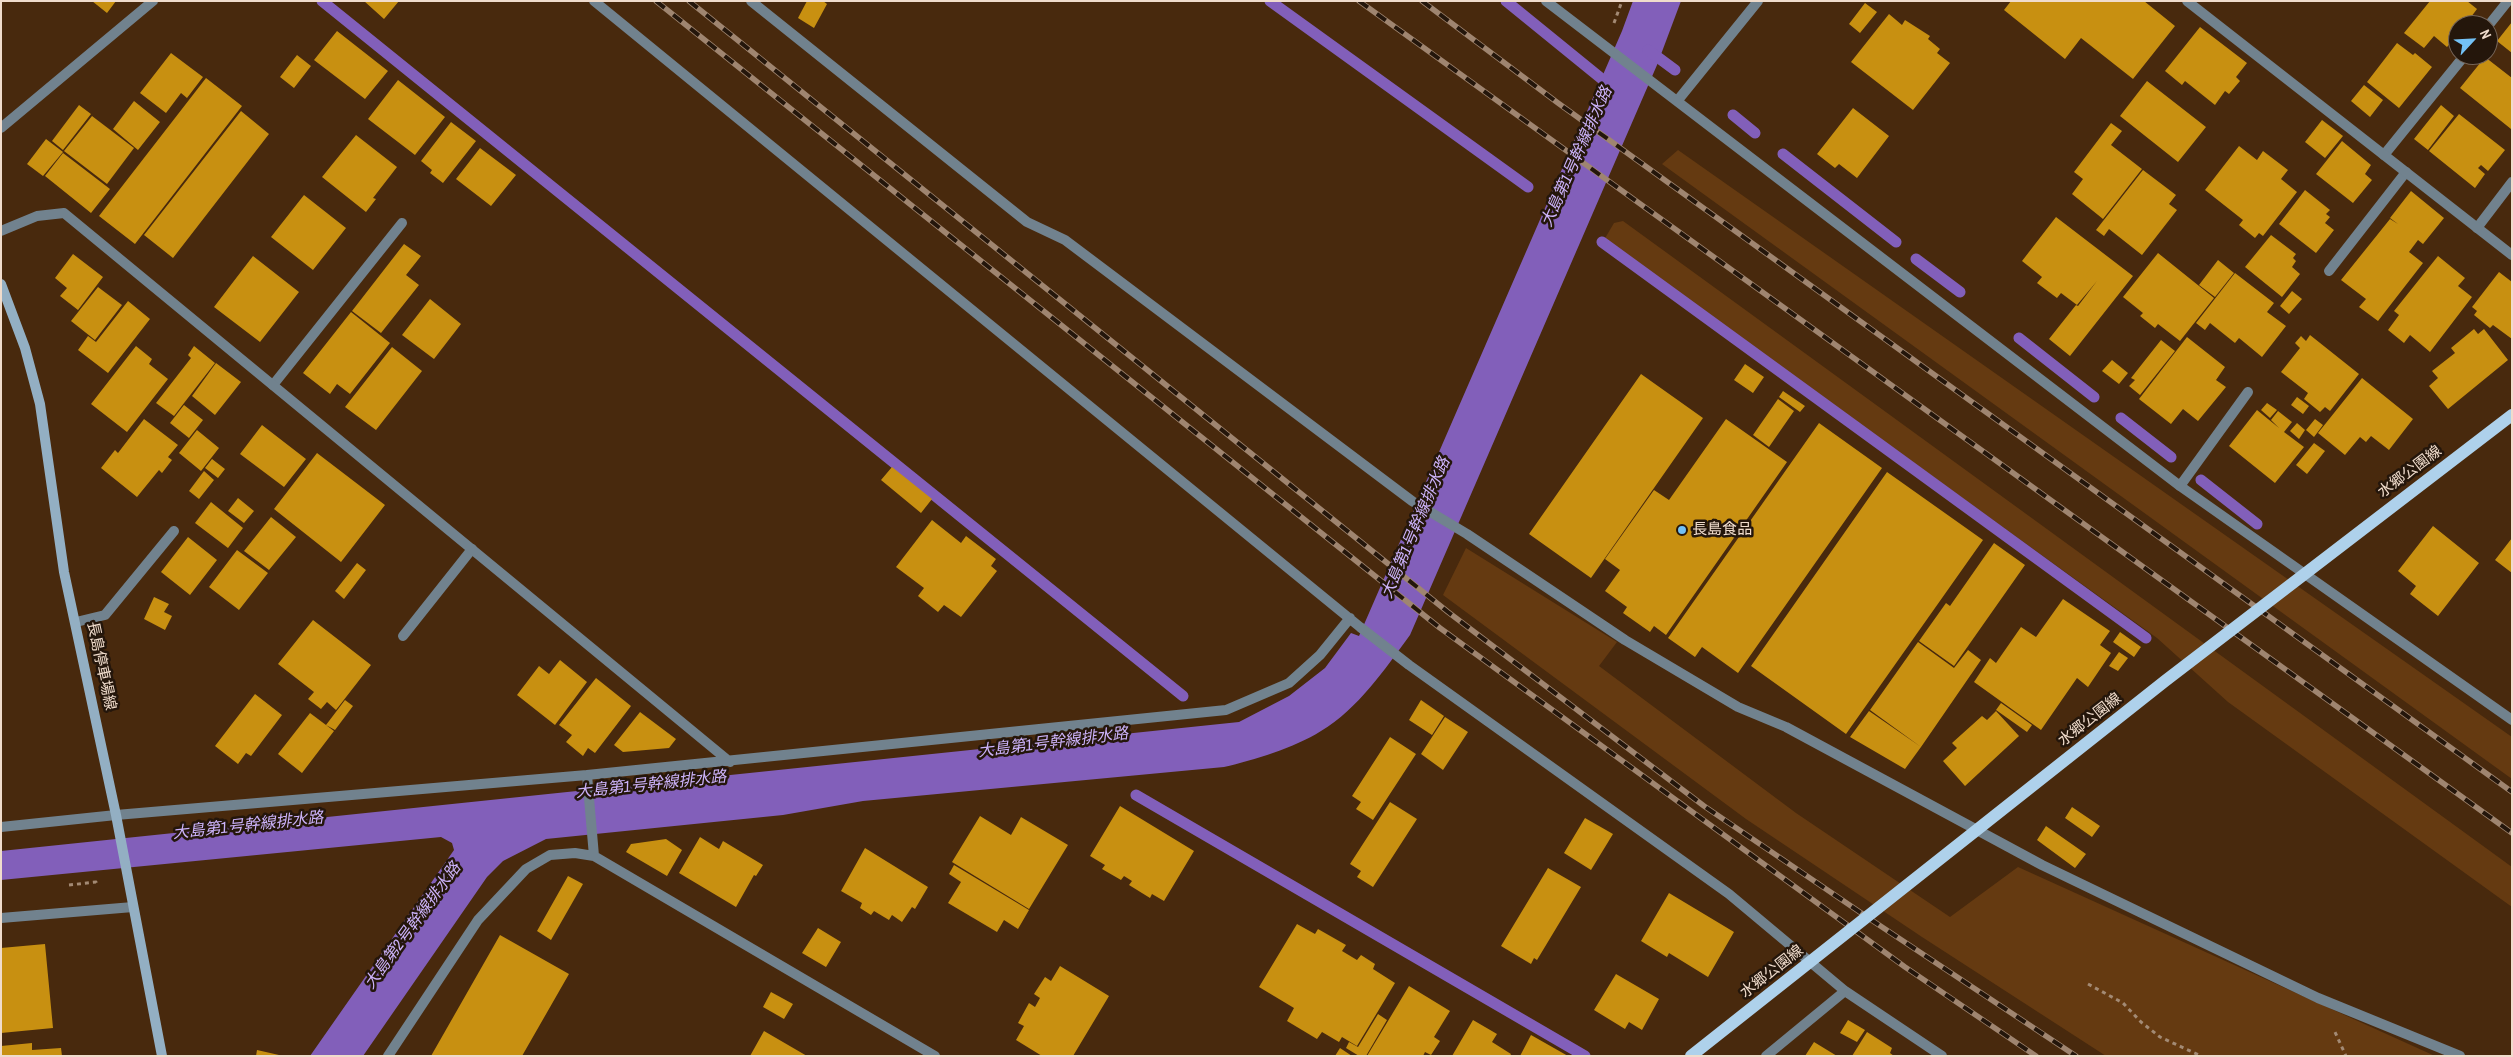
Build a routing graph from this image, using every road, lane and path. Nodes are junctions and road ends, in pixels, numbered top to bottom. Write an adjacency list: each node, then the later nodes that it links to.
1 (153, 1): 11 (street)
2 (594, 1): 27 (street)
3 (751, 1): 47 (street)
4 (1546, 1): 10 (street)
5 (1758, 1): 10 (street)
6 (2187, 1): 12 (street)
7 (2508, 1): 8 (street)
8 (2497, 15)
9 (2457, 65): 12 (street)
10 (1678, 100): 24 (street)
11 (1, 128)
12 (2384, 155): 13 (street)
13 (2406, 172): 16 (street); 19 (street)
14 (2512, 182): 16 (street)
15 (402, 223): 21 (street)
16 (2477, 228): 18 (street)
17 (1, 231): 21 (street)
18 (2512, 255)
19 (2329, 271)
20 (1, 284): 28 (main road, 長島停車場線)
21 (273, 385): 26 (street)
22 (2248, 392): 24 (street)
23 (2512, 414): 44 (main road, 水郷公園線, bridge)
24 (2180, 486): 30 (street)
25 (174, 531): 28 (street)
26 (472, 549): 29 (street); 31 (street)
27 (1350, 618): 31 (street); 39 (street)
28 (76, 622): 33 (main road, 長島停車場線)
29 (403, 636)
30 (2512, 720)
31 (730, 762): 32 (street)
32 (588, 780): 33 (street); 35 (street)
33 (116, 815): 34 (street); 36 (main road, 長島停車場線)
34 (1, 827)
35 (594, 856): 42 (street); 43 (street)
36 (133, 908): 37 (street); 41 (main road, 長島停車場線)
37 (1, 918)
38 (2088, 984): 46 (path)
39 (1845, 991): 40 (street); 45 (street)
40 (1940, 1055)
41 (162, 1056)
42 (388, 1056)
43 (935, 1056)
44 (1691, 1056)
45 (1766, 1056)
46 (2201, 1056)
47 (2460, 1056)

